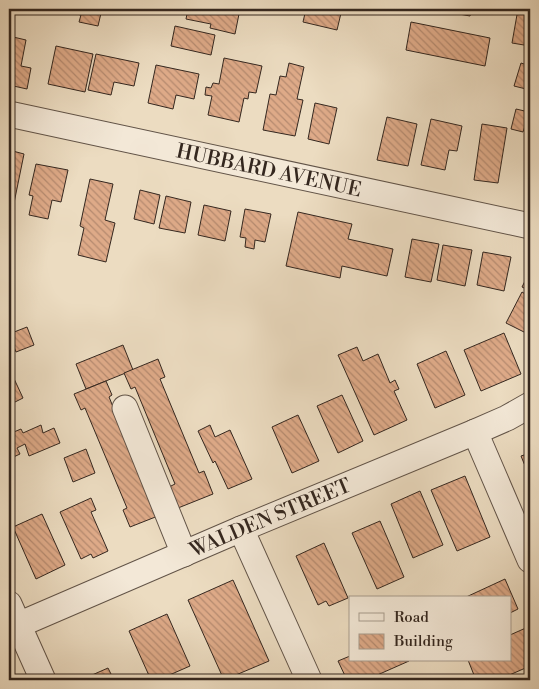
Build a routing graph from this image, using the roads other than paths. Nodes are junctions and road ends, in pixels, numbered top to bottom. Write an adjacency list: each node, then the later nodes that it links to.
1 (9, 114): 2 (street, HUBBARD AVENUE)
2 (530, 226)
3 (530, 405): 5 (street, WALDEN STREET)
4 (125, 408): 7 (street)
5 (475, 432): 6 (street, WALDEN STREET); 8 (street)
6 (241, 529): 7 (street, WALDEN STREET); 11 (street)
7 (184, 554): 9 (street, WALDEN STREET)
8 (530, 560)
9 (12, 619): 10 (street)
10 (43, 680)
11 (309, 680)

